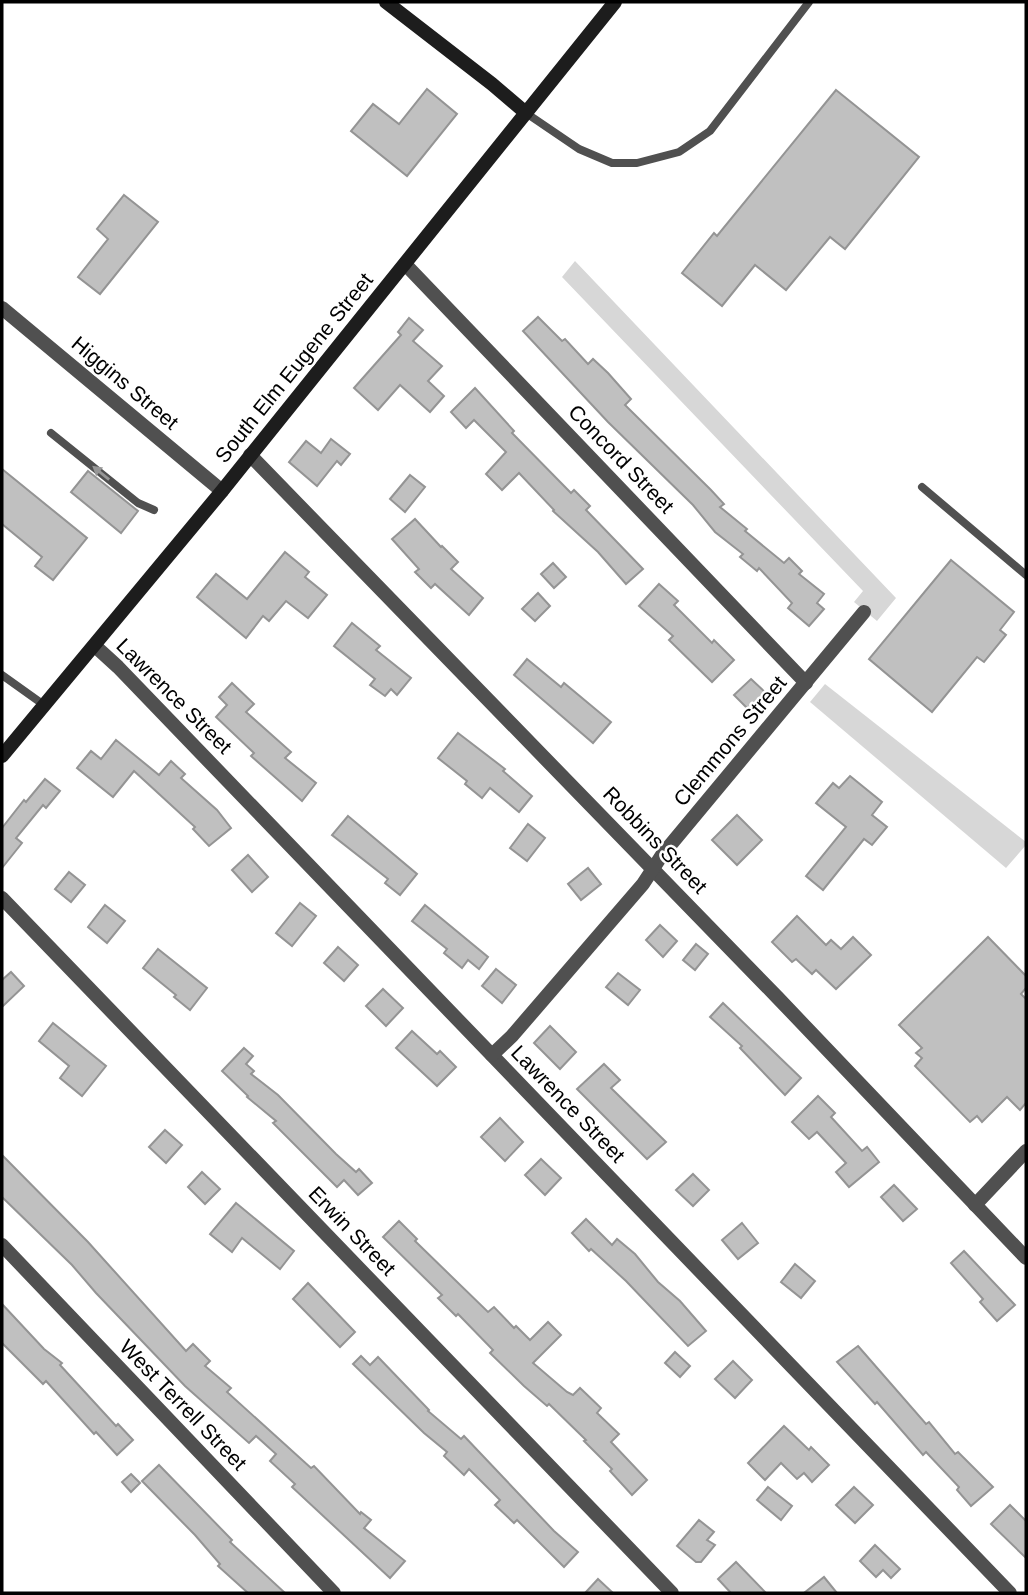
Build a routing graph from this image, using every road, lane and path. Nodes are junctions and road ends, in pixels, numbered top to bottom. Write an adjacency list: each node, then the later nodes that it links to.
1 (386, 2): 4 (main road)
2 (615, 2): 4 (main road, South Elm Eugene Street)
3 (809, 2): 4 (lane)
4 (526, 113): 5 (main road, South Elm Eugene Street)
5 (405, 264): 8 (main road, South Elm Eugene Street); 16 (street, Concord Street)
6 (2, 308): 10 (street, Higgins Street)
7 (51, 433): 11 (lane, one-way to 7)
8 (250, 455): 10 (main road, South Elm Eugene Street); 19 (street, Robbins Street)
9 (922, 487): 12 (lane)
10 (222, 491): 14 (main road, South Elm Eugene Street)
11 (154, 510)
12 (1026, 575)
13 (864, 612): 16 (street, Clemmons Street)
14 (95, 646): 17 (main road, South Elm Eugene Street); 21 (street, Lawrence Street)
15 (2, 675): 17 (lane)
16 (806, 683): 19 (street, Clemmons Street)
17 (44, 705): 18 (main road, South Elm Eugene Street)
18 (2, 756)
19 (653, 869): 21 (street, Clemmons Street); 23 (street, Robbins Street)
20 (2, 898): 27 (street, Erwin Street)
21 (492, 1055): 28 (street, Lawrence Street)
22 (1026, 1151): 23 (street)
23 (975, 1205): 25 (street, Robbins Street)
24 (2, 1245): 26 (street, West Terrell Street)
25 (1026, 1258)
26 (334, 1593)
27 (671, 1593)
28 (1010, 1593)

